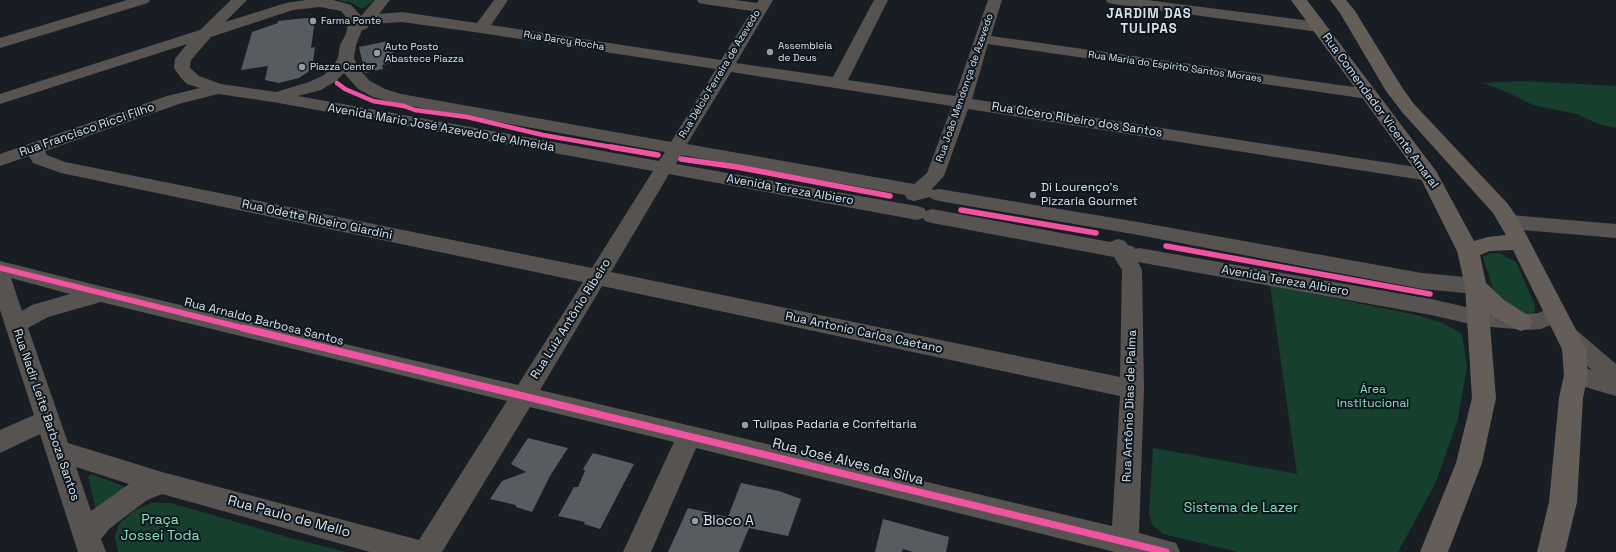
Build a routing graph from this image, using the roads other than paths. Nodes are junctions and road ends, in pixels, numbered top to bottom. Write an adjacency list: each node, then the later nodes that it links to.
1 (143, 0): 21 (street)
2 (241, 0): 13 (street); 18 (street)
3 (308, 0): 13 (street)
4 (501, 0): 17 (street)
5 (704, 0): 12 (street)
6 (881, 0): 27 (street)
7 (995, 0): 20 (street, Rua João Mendonça de Azevedo)
8 (1113, 0): 16 (street)
9 (1298, 0): 16 (main road, Rua Comendador Vicente Amaral)
10 (1338, 0): 42 (main road, Rua Comendador Vicente Amaral)
11 (381, 3): 14 (street, Rua Darcy Rocha); 15 (street)
12 (763, 4): 25 (street, Rua Délcio Ferreira de Azevedo)
13 (291, 6): 18 (street); 19 (street)
14 (402, 16): 15 (street, Rua Darcy Rocha); 17 (street, Rua Darcy Rocha)
15 (366, 20): 19 (street)
16 (1319, 26): 29 (main road, Rua Comendador Vicente Amaral)
17 (480, 28): 25 (street, Rua Darcy Rocha)
18 (207, 32): 22 (street); 23 (street)
19 (354, 34): 24 (street)
20 (983, 39): 29 (street, Rua Maria do Espírito Santos Moraes); 33 (street, Rua João Mendonça de Azevedo)
21 (0, 43)
22 (158, 48): 23 (street); 31 (street)
23 (185, 55): 26 (street)
24 (346, 58): 30 (street); 35 (street, Avenida Mario José Azevedo de Almeida)
25 (724, 66): 27 (street, Rua Cícero Ribeiro dos Santos); 35 (street, Rua Délcio Ferreira de Azevedo)
26 (193, 80): 28 (street); 32 (street, Rua Francisco Ricci Filho)
27 (838, 83): 33 (street, Rua Cícero Ribeiro dos Santos)
28 (218, 89): 30 (street, Avenida Mario José Azevedo de Almeida); 32 (street, Rua Francisco Ricci Filho)
29 (1368, 94): 38 (main road, Rua Comendador Vicente Amaral)
30 (273, 97): 35 (street, Avenida Mario José Azevedo de Almeida)
31 (0, 99)
32 (173, 100): 34 (street, Rua Francisco Ricci Filho)
33 (962, 102): 38 (street, Rua Cícero Ribeiro dos Santos); 39 (street, Rua João Mendonça de Azevedo)
34 (37, 153): 36 (street, Rua Francisco Ricci Filho); 37 (street); 46 (street, Rua Odette Ribeiro Giardini)
35 (669, 158): 39 (street, Avenida Tereza Albiero); 46 (street, Rua Luiz Antônio Ribeiro)
36 (0, 160)
37 (0, 173)
38 (1428, 175): 43 (main road, Rua Comendador Vicente Amaral)
39 (929, 200): 40 (street, Avenida Tereza Albiero); 44 (street, Avenida Tereza Albiero)
40 (1135, 229): 44 (street); 44 (street); 47 (street, Avenida Tereza Albiero)
41 (1616, 231): 42 (street)
42 (1517, 237): 43 (main road); 53 (main road, Rua Comendador Vicente Amaral)
43 (1468, 251): 49 (main road, Rua Comendador Vicente Amaral)
44 (1133, 255): 52 (street, Avenida Tereza Albiero); 61 (street, Rua Antônio Dias de Palma)
45 (0, 268): 48 (street, Rua Arnaldo Barbosa Santos)
46 (597, 277): 61 (street, Rua Antonio Carlos Caetano); 62 (street, Rua Luiz Antônio Ribeiro)
47 (1422, 281): 49 (street, Avenida Tereza Albiero); 52 (street, Avenida Tereza Albiero)
48 (69, 286): 50 (street, Rua Arnaldo Barbosa Santos); 51 (street, Rua Arnaldo Barbosa Santos)
49 (1476, 286): 54 (main road); 56 (main road, Rua Comendador Vicente Amaral)
50 (3, 287): 55 (street, Rua Nadir Leite Barboza Santos)
51 (100, 294): 55 (street, Rua Arnaldo Barbosa Santos); 62 (street, Rua Arnaldo Barbosa Santos)
52 (1435, 308): 56 (street, Avenida Tereza Albiero)
53 (1555, 314): 54 (street); 57 (main road, Rua Comendador Vicente Amaral)
54 (1521, 322): 56 (street)
55 (16, 324): 63 (street, Rua Nadir Leite Barboza Santos)
56 (1479, 328): 74 (main road, Rua Comendador Vicente Amaral)
57 (1567, 335): 58 (main road, Rua Comendador Vicente Amaral); 59 (street)
58 (1576, 375): 60 (street); 75 (main road, Rua Comendador Vicente Amaral)
59 (1616, 378)
60 (1616, 387)
61 (1132, 389): 68 (street, Rua Antônio Dias de Palma)
62 (523, 396): 64 (street, Rua José Alves da Silva); 71 (street, Rua Luiz Antônio Ribeiro)
63 (48, 419): 65 (street); 66 (street, Rua Nadir Leite Barboza Santos)
64 (689, 436): 68 (street, Rua José Alves da Silva); 72 (street)
65 (0, 442)
66 (58, 451): 67 (street, Rua Paulo de Mello); 69 (street, Rua Nadir Leite Barboza Santos)
67 (162, 483): 69 (street); 70 (street, Rua Paulo de Mello)
68 (1125, 542): 73 (street, Rua José Alves da Silva)
69 (90, 545)
70 (416, 552)
71 (427, 552)
72 (636, 552)
73 (1166, 552)
74 (1434, 552)
75 (1551, 552)

